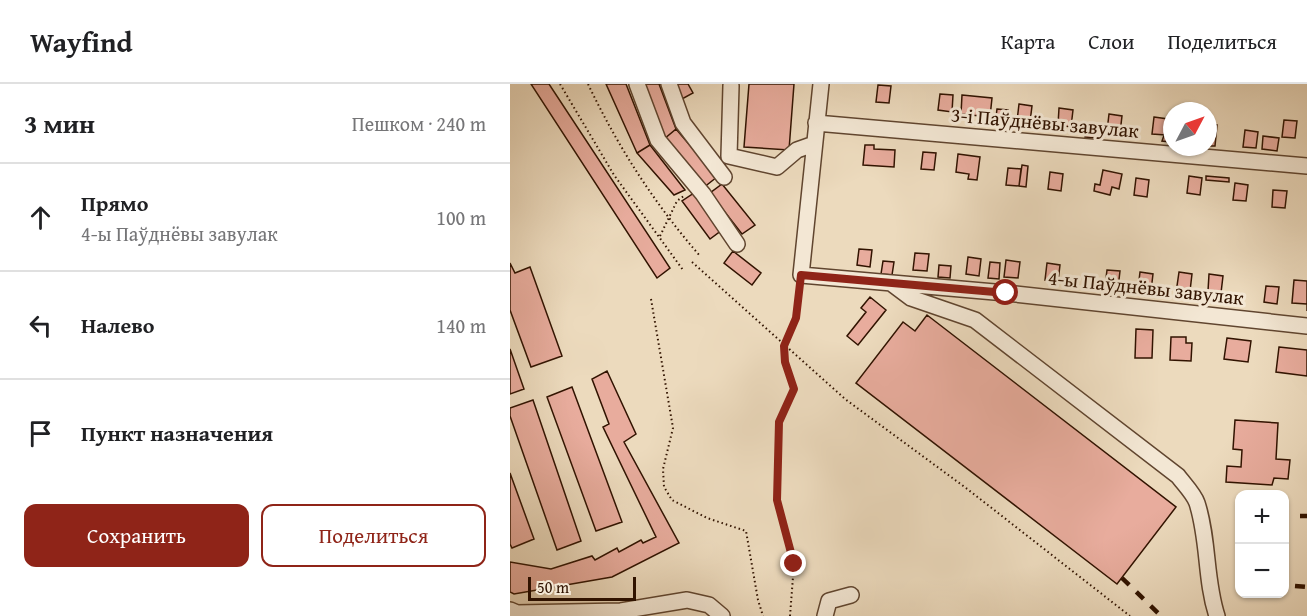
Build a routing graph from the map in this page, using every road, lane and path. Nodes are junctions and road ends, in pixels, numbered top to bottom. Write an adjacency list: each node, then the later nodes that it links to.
1 (560, 84): 13 (path)
2 (588, 84): 12 (path)
3 (637, 84): 11 (street)
4 (669, 84): 10 (street)
5 (821, 84): 7 (street)
6 (731, 86): 8 (street)
7 (816, 123): 8 (street); 9 (street, 3-і Паўднёвы завулак)
8 (814, 144): 18 (street)
9 (1307, 166)
10 (724, 177)
11 (697, 186): 12 (path); 14 (street)
12 (668, 220): 13 (path); 15 (path)
13 (659, 237): 17 (path)
14 (737, 244)
15 (700, 256)
16 (692, 262): 22 (path)
17 (683, 270)
18 (801, 275): 19 (street, 4-ы Паўднёвы завулак); 22 (path)
19 (891, 283): 21 (street, 4-ы Паўднёвы завулак); 30 (street)
20 (651, 298): 26 (path)
21 (1307, 326)
22 (784, 346): 27 (path); 29 (path)
23 (851, 595): 28 (street)
24 (510, 610): 25 (street)
25 (722, 616)
26 (763, 616)
27 (790, 616)
28 (825, 616)
29 (1130, 616)
30 (1217, 616)

